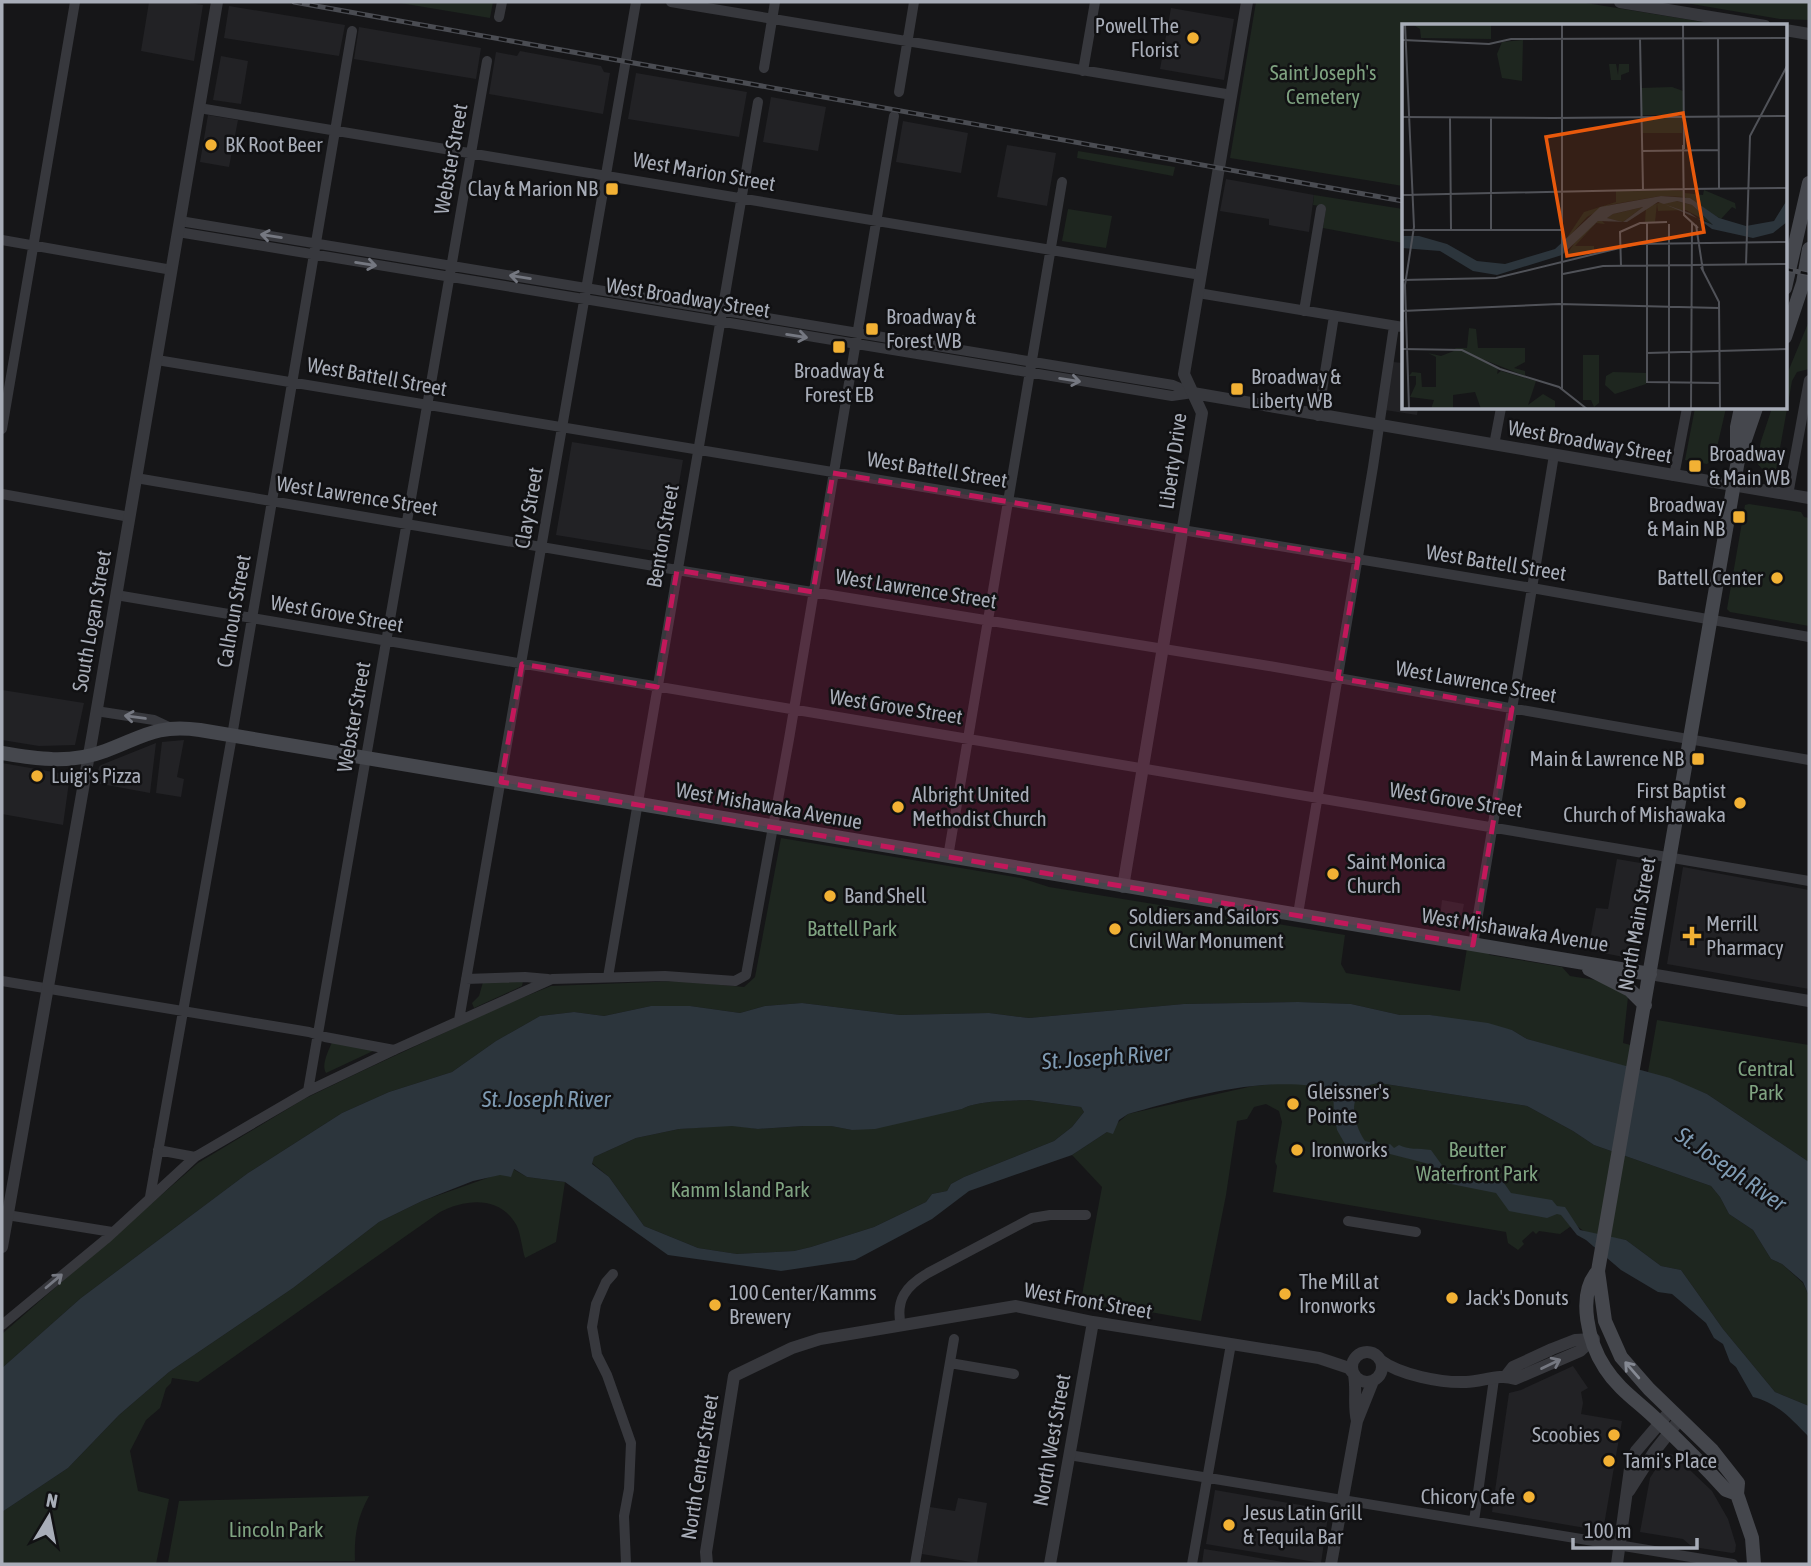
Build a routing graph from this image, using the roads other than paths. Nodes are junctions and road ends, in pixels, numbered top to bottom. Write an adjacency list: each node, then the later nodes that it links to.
1 (75, 2): 37 (street)
2 (217, 2): 24 (street, South Logan Street)
3 (502, 2): 11 (street)
4 (636, 2): 28 (street, Clay Street)
5 (671, 2): 12 (street)
6 (775, 2): 12 (street)
7 (914, 2): 17 (street)
8 (1095, 2): 20 (street)
9 (1247, 2): 22 (street, Liberty Drive)
10 (1620, 2): 13 (street)
11 (499, 17)
12 (772, 19): 17 (street); 19 (street)
13 (1753, 24)
14 (1786, 30): 16 (street)
15 (352, 31): 26 (street, Calhoun Street)
16 (1809, 34)
17 (908, 42): 20 (street); 21 (street)
18 (487, 61): 27 (street, Webster Street)
19 (764, 68)
20 (1083, 71): 22 (street)
21 (899, 92)
22 (1232, 95): 43 (street, Liberty Drive)
23 (758, 102): 31 (street, Benton Street)
24 (199, 108): 26 (street, West Marion Street); 34 (street, South Logan Street)
25 (894, 116): 33 (street)
26 (336, 131): 27 (street, West Marion Street); 36 (street, Calhoun Street)
27 (471, 153): 28 (street, West Marion Street); 41 (street, Webster Street)
28 (606, 175): 31 (street, West Marion Street); 46 (street, Clay Street)
29 (1062, 182): 39 (street)
30 (1809, 183): 45 (main road)
31 (741, 198): 33 (street, West Marion Street); 49 (street, Benton Street)
32 (1321, 209): 50 (street)
33 (876, 221): 39 (street, West Marion Street); 54 (street)
34 (179, 227): 36 (street, West Broadway Street, one-way to 34); 40 (street, West Broadway Street); 42 (street, South Logan Street)
35 (2, 240): 37 (street)
36 (316, 243): 40 (street, Calhoun Street); 41 (street, West Broadway Street)
37 (33, 245): 42 (street); 71 (street)
38 (1809, 249): 55 (main road)
39 (1051, 250): 43 (street, West Marion Street); 58 (street)
40 (314, 255): 44 (street, West Broadway Street, one-way to 44); 61 (street, Calhoun Street)
41 (451, 266): 44 (street, Webster Street); 46 (street, West Broadway Street, one-way to 41)
42 (172, 270): 57 (street, South Logan Street)
43 (1201, 275): 47 (street, Liberty Drive)
44 (449, 278): 48 (street, West Broadway Street); 63 (street, Webster Street)
45 (1786, 284)
46 (587, 288): 48 (street, Clay Street); 49 (street, West Broadway Street)
47 (1198, 293): 50 (street); 62 (street, Liberty Drive)
48 (585, 300): 52 (street, West Broadway Street); 70 (street, Clay Street)
49 (722, 311): 52 (street, Benton Street); 54 (street, West Broadway Street)
50 (1304, 311): 51 (street)
51 (1334, 316): 53 (street); 68 (street)
52 (720, 323): 56 (street, West Broadway Street, one-way to 56); 73 (street, Benton Street)
53 (1399, 327): 69 (street)
54 (857, 333): 56 (street); 58 (street, West Broadway Street)
55 (1786, 334)
56 (855, 345): 59 (street, West Broadway Street); 76 (street)
57 (156, 360): 61 (street, West Battell Street); 78 (street, South Logan Street)
58 (1031, 362): 59 (street); 62 (street, West Broadway Street)
59 (1030, 373): 62 (street, West Broadway Street, one-way to 62); 84 (street)
60 (1809, 380): 81 (street)
61 (293, 383): 63 (street, West Battell Street); 83 (street, Calhoun Street)
62 (1193, 393): 68 (street, West Broadway Street); 87 (street, Liberty Drive)
63 (428, 406): 70 (street, West Battell Street); 86 (street, Webster Street)
64 (1501, 410): 72 (street)
65 (1687, 410): 77 (street)
66 (1741, 410): 75 (main road, North Main Street)
67 (1755, 410): 75 (main road, North Main Street)
68 (1318, 415): 69 (street, West Broadway Street)
69 (1379, 425): 72 (street, West Broadway Street); 89 (street)
70 (563, 428): 73 (street, West Battell Street); 88 (street, Clay Street)
71 (2, 429)
72 (1494, 445): 74 (street, West Broadway Street)
73 (698, 450): 76 (street, West Battell Street); 90 (street, Benton Street)
74 (1554, 455): 77 (street, West Broadway Street); 91 (street)
75 (1738, 460): 79 (main road, North Main Street)
76 (833, 473): 84 (street, West Battell Street); 92 (street)
77 (1674, 476): 79 (street, West Broadway Street)
78 (136, 478): 83 (street, West Lawrence Street); 85 (street, South Logan Street)
79 (1733, 485): 81 (street, West Broadway Street); 96 (main road, North Main Street)
80 (2, 494): 85 (street)
81 (1788, 495): 82 (street, West Broadway Street)
82 (1809, 498)
83 (272, 501): 86 (street, West Lawrence Street); 94 (street, Calhoun Street)
84 (1008, 501): 87 (street, West Battell Street); 95 (street)
85 (130, 517): 93 (street, South Logan Street)
86 (407, 523): 88 (street, West Lawrence Street); 98 (street, Webster Street)
87 (1182, 530): 89 (street, West Battell Street); 99 (street, Liberty Drive)
88 (542, 546): 90 (street, West Lawrence Street); 100 (street, Clay Street)
89 (1358, 559): 91 (street, West Battell Street); 101 (street)
90 (677, 570): 92 (street, West Lawrence Street); 102 (street, Benton Street)
91 (1532, 588): 96 (street, West Battell Street); 103 (street)
92 (813, 592): 95 (street, West Lawrence Street); 104 (street)
93 (116, 595): 94 (street, West Grove Street); 105 (street, South Logan Street)
94 (252, 618): 98 (street, West Grove Street); 107 (street, Calhoun Street)
95 (988, 620): 99 (street, West Lawrence Street); 108 (street)
96 (1710, 620): 97 (street, West Battell Street); 109 (main road, North Main Street)
97 (1809, 636)
98 (387, 642): 100 (street, West Grove Street); 112 (street, Webster Street)
99 (1162, 649): 101 (street, West Lawrence Street); 114 (street, Liberty Drive)
100 (522, 664): 102 (street, West Grove Street); 115 (street, Clay Street)
101 (1338, 678): 103 (street, West Lawrence Street); 116 (street)
102 (657, 687): 104 (street, West Grove Street); 117 (street, Benton Street)
103 (1512, 708): 109 (street, West Lawrence Street); 118 (street)
104 (793, 710): 108 (street, West Grove Street); 119 (street)
105 (96, 711): 106 (street, West Mishawaka Avenue, one-way to 105); 111 (street, South Logan Street)
106 (172, 728): 107 (main road, West Mishawaka Avenue); 111 (main road, West Mishawaka Avenue)
107 (232, 736): 112 (main road, West Mishawaka Avenue); 135 (street, Calhoun Street)
108 (968, 738): 114 (street, West Grove Street); 120 (street)
109 (1690, 738): 113 (street, West Lawrence Street); 121 (main road, North Main Street)
110 (2, 752): 111 (main road, West Mishawaka Avenue)
111 (88, 756): 132 (street, South Logan Street)
112 (366, 759): 115 (main road, West Mishawaka Avenue); 137 (street, Webster Street)
113 (1809, 760)
114 (1143, 767): 116 (street, West Grove Street); 123 (street, Liberty Drive)
115 (501, 782): 117 (main road, West Mishawaka Avenue); 129 (street, Clay Street)
116 (1318, 797): 118 (street, West Grove Street); 124 (street)
117 (637, 805): 119 (main road, West Mishawaka Avenue); 128 (street, Benton Street)
118 (1493, 826): 121 (street, West Grove Street); 125 (street)
119 (773, 828): 120 (main road, West Mishawaka Avenue); 128 (street)
120 (948, 857): 123 (main road, West Mishawaka Avenue)
121 (1670, 857): 122 (street, West Grove Street); 127 (main road, North Main Street)
122 (1809, 881)
123 (1123, 887): 124 (main road, West Mishawaka Avenue)
124 (1298, 914): 125 (main road, West Mishawaka Avenue)
125 (1473, 945): 126 (main road, West Mishawaka Avenue)
126 (1575, 962): 127 (main road, West Mishawaka Avenue); 134 (main road)
127 (1650, 974): 133 (street); 134 (main road, North Main Street)
128 (608, 977): 130 (street)
129 (466, 979): 130 (street); 136 (street, Clay Street)
130 (552, 979): 136 (street)
131 (2, 981): 132 (street)
132 (47, 988): 135 (street); 143 (street, South Logan Street)
133 (1809, 1001)
134 (1645, 1004): 149 (main road, North Main Street)
135 (184, 1011): 137 (street); 140 (street, Calhoun Street)
136 (459, 1020): 138 (street)
137 (318, 1035): 138 (street); 139 (street, Webster Street)
138 (394, 1050): 139 (street)
139 (308, 1091): 141 (street)
140 (158, 1150): 141 (street); 142 (street, Calhoun Street)
141 (195, 1157): 142 (street)
142 (150, 1197): 146 (street)
143 (5, 1214): 146 (street); 148 (street, South Logan Street)
144 (1086, 1215): 153 (street)
145 (1348, 1221): 147 (street)
146 (112, 1231): 152 (street, one-way to 146)
147 (1416, 1232)
148 (2, 1247)
149 (1599, 1267): 154 (main road, North Main Street); 156 (main road, North Main Street)
150 (613, 1274): 179 (street)
151 (1093, 1322): 153 (street, West Front Street); 157 (street, West Front Street); 172 (street, North West Street)
152 (2, 1325)
153 (901, 1326): 164 (street, West Front Street)
154 (1609, 1334): 156 (street); 168 (main road, North Main Street, one-way to 154)
155 (954, 1339): 161 (street)
156 (1593, 1339): 166 (street); 170 (main road, North Main Street)
157 (1231, 1344): 159 (street, West Front Street); 173 (street)
158 (1356, 1356): 159 (street, West Front Street); 160 (street); 163 (street)
159 (1319, 1358): 163 (street, West Front Street)
160 (1380, 1360): 165 (street); 167 (street)
161 (950, 1363): 162 (street); 181 (street)
162 (1014, 1374)
163 (1353, 1374): 167 (street); 169 (street)
164 (734, 1376): 180 (street, North Center Street)
165 (1412, 1376): 166 (street); 167 (street)
166 (1500, 1377): 177 (street)
167 (1375, 1380): 169 (street)
168 (1676, 1414): 170 (street); 171 (street); 175 (main road, North Main Street)
169 (1357, 1420): 176 (street)
170 (1659, 1422): 171 (main road, North Main Street); 174 (street)
171 (1670, 1433): 174 (street); 175 (main road, North Main Street)
172 (1069, 1455): 173 (street); 182 (street, North West Street)
173 (1208, 1476): 176 (street); 183 (street)
174 (1629, 1491): 178 (street)
175 (1737, 1494): 187 (main road, North Main Street)
176 (1342, 1500): 177 (street); 184 (street)
177 (1474, 1521): 178 (street)
178 (1620, 1546): 185 (street); 186 (street)
179 (626, 1564)
180 (707, 1564)
181 (915, 1564)
182 (1050, 1564)
183 (1192, 1564)
184 (1331, 1564)
185 (1617, 1564)
186 (1733, 1564)
187 (1754, 1564)

